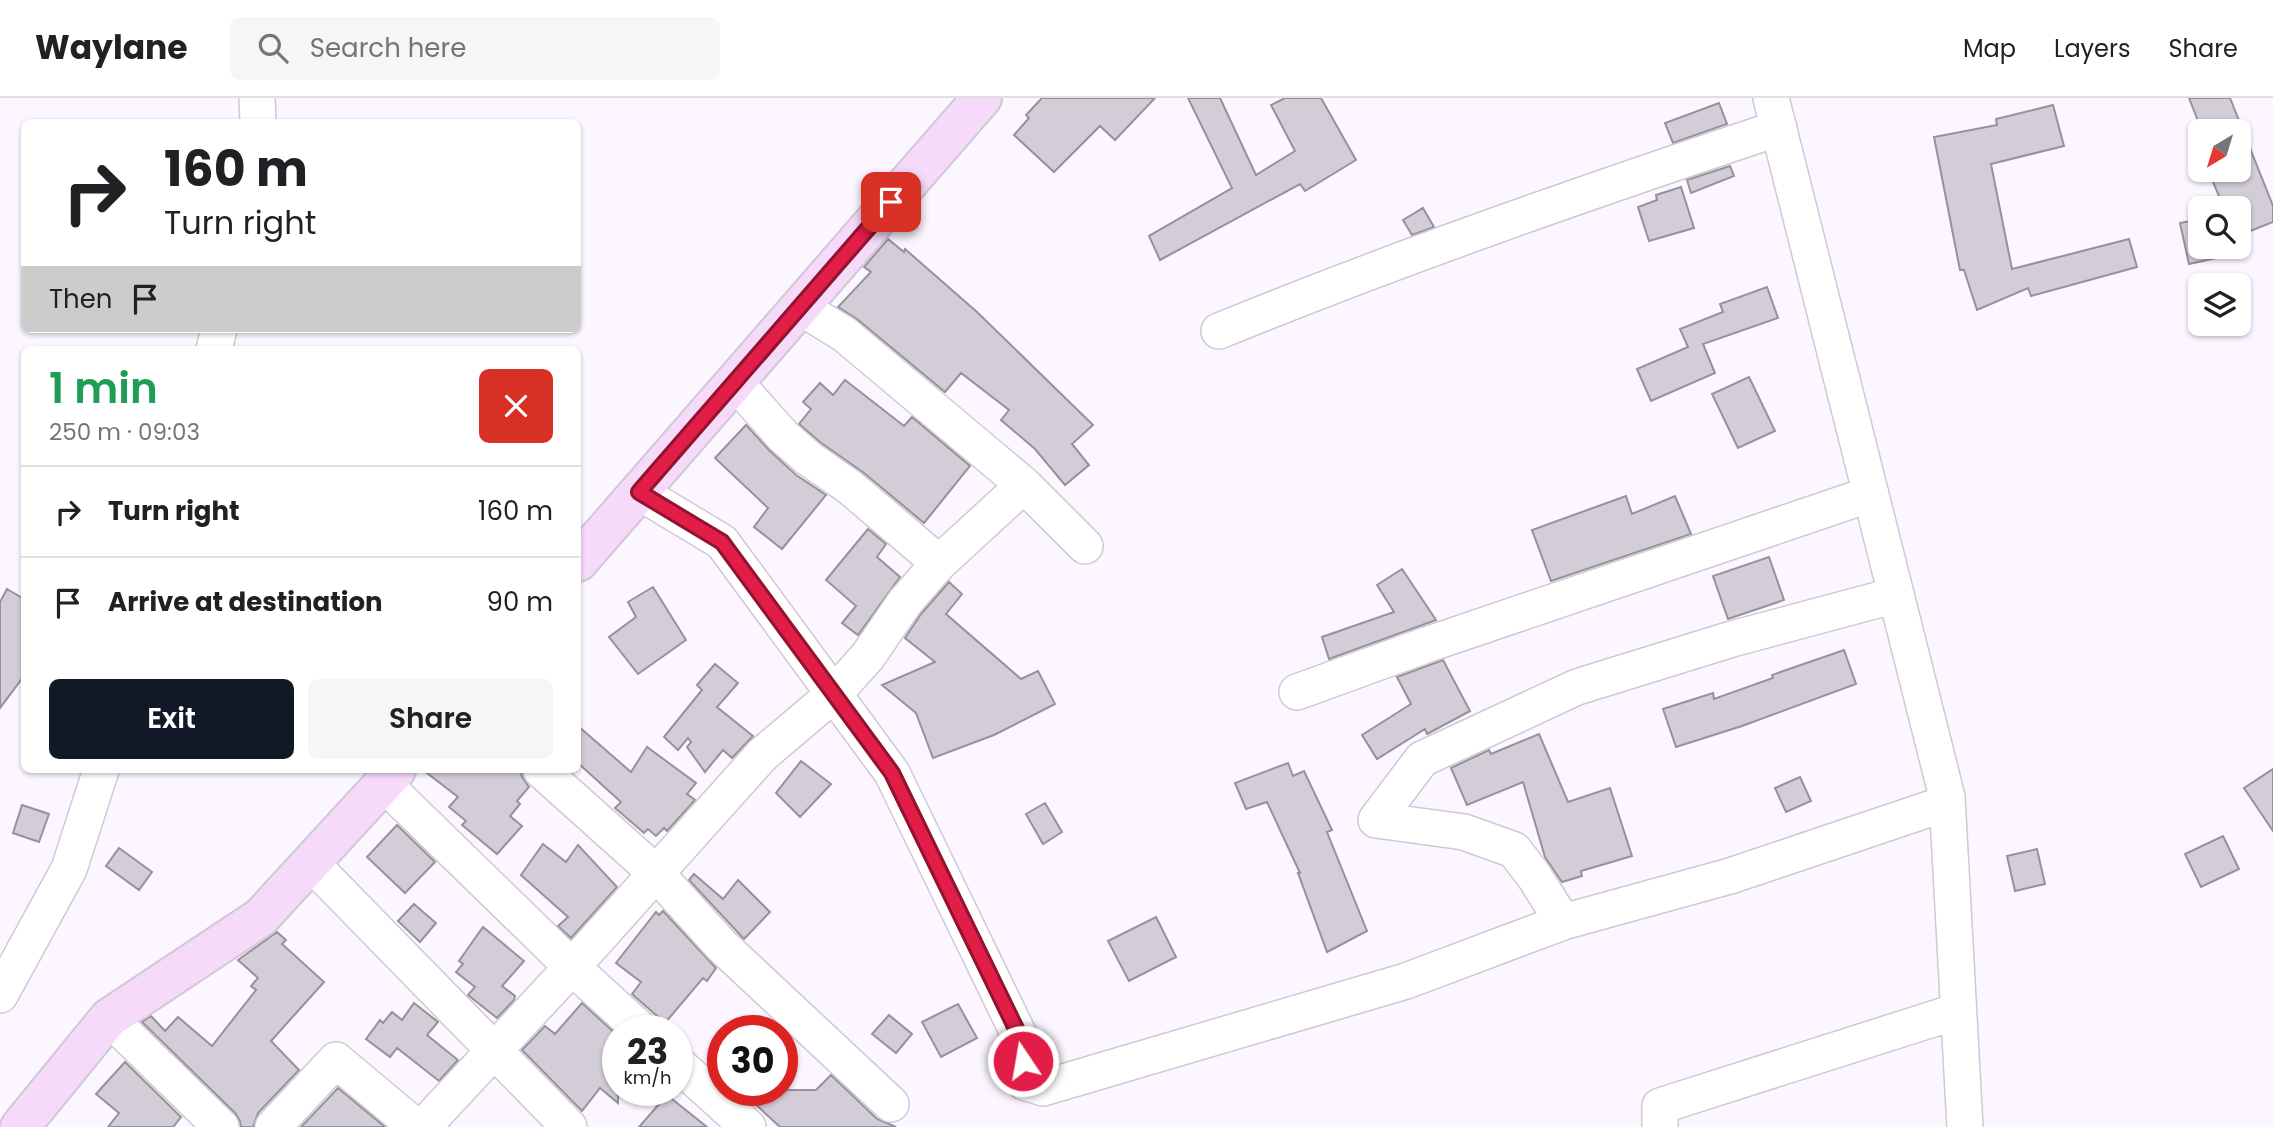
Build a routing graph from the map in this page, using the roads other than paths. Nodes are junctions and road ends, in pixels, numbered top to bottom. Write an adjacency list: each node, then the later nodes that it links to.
1 (257, 98): 4 (street)
2 (982, 98): 5 (main road)
3 (1775, 113): 6 (street); 10 (street)
4 (258, 119)
5 (800, 307): 7 (main road); 8 (street)
6 (1219, 331)
7 (735, 382): 9 (main road); 13 (street)
8 (1024, 485): 11 (street); 13 (street)
9 (639, 492): 12 (main road); 16 (street)
10 (1871, 494): 14 (street); 15 (street)
11 (1085, 546)
12 (581, 559)
13 (939, 564): 16 (street)
14 (1896, 595): 20 (street); 23 (street)
15 (1297, 692)
16 (834, 694): 22 (street); 23 (street)
17 (100, 773): 25 (street)
18 (544, 773): 22 (street)
19 (390, 777): 21 (main road); 24 (street)
20 (1947, 803): 23 (street); 26 (street)
21 (311, 863): 28 (main road); 29 (street)
22 (656, 873): 24 (street); 31 (street)
23 (1563, 922)
24 (572, 967): 27 (street); 29 (street)
25 (0, 995)
26 (1958, 1011): 39 (street); 40 (street)
27 (624, 1015)
28 (109, 1018): 32 (main road); 33 (street)
29 (495, 1050): 36 (street); 37 (street)
30 (693, 1077): 38 (street)
31 (891, 1104)
32 (20, 1127)
33 (222, 1127)
34 (273, 1127): 35 (street)
35 (416, 1127)
36 (423, 1127)
37 (569, 1127)
38 (748, 1127)
39 (1660, 1127)
40 (1965, 1127)

